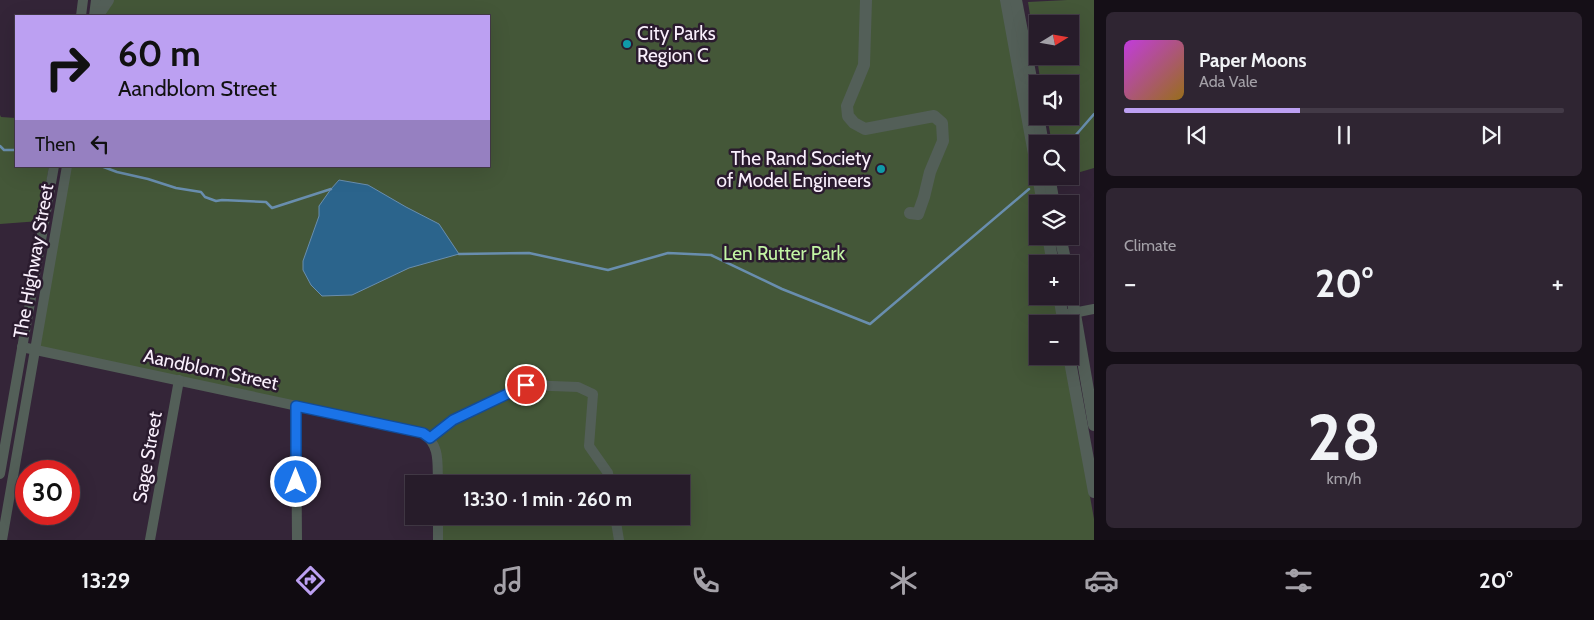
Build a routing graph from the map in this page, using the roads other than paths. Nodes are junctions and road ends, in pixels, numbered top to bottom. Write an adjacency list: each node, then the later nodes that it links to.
1 (83, 0): 7 (street)
2 (96, 0): 8 (street)
3 (108, 0): 9 (street)
4 (866, 0): 14 (street)
5 (1006, 0): 11 (street)
6 (1016, 0): 10 (street)
7 (81, 15)
8 (96, 15)
9 (97, 15)
10 (1030, 75)
11 (1030, 135)
12 (54, 167): 19 (street, The Highway Street)
13 (67, 167): 20 (street, The Highway Street)
14 (910, 213)
15 (1074, 305): 17 (street)
16 (1094, 309): 17 (street)
17 (1076, 312): 18 (street); 24 (street)
18 (1070, 315)
19 (22, 347): 20 (street, Aandblom Street); 26 (street, The Highway Street)
20 (35, 349): 22 (street, Aandblom Street); 32 (street, The Highway Street)
21 (1071, 365): 29 (street)
22 (179, 380): 23 (street, Aandblom Street); 34 (street, Sage Street)
23 (296, 406): 25 (street, Aandblom Street); 35 (street)
24 (1094, 425)
25 (430, 438): 27 (street); 28 (street)
26 (0, 474)
27 (438, 475)
28 (608, 475)
29 (1094, 492)
30 (438, 525): 36 (street)
31 (616, 525): 37 (street)
32 (2, 527): 33 (street, The Highway Street)
33 (2, 540)
34 (150, 540)
35 (297, 540)
36 (438, 540)
37 (619, 540)

